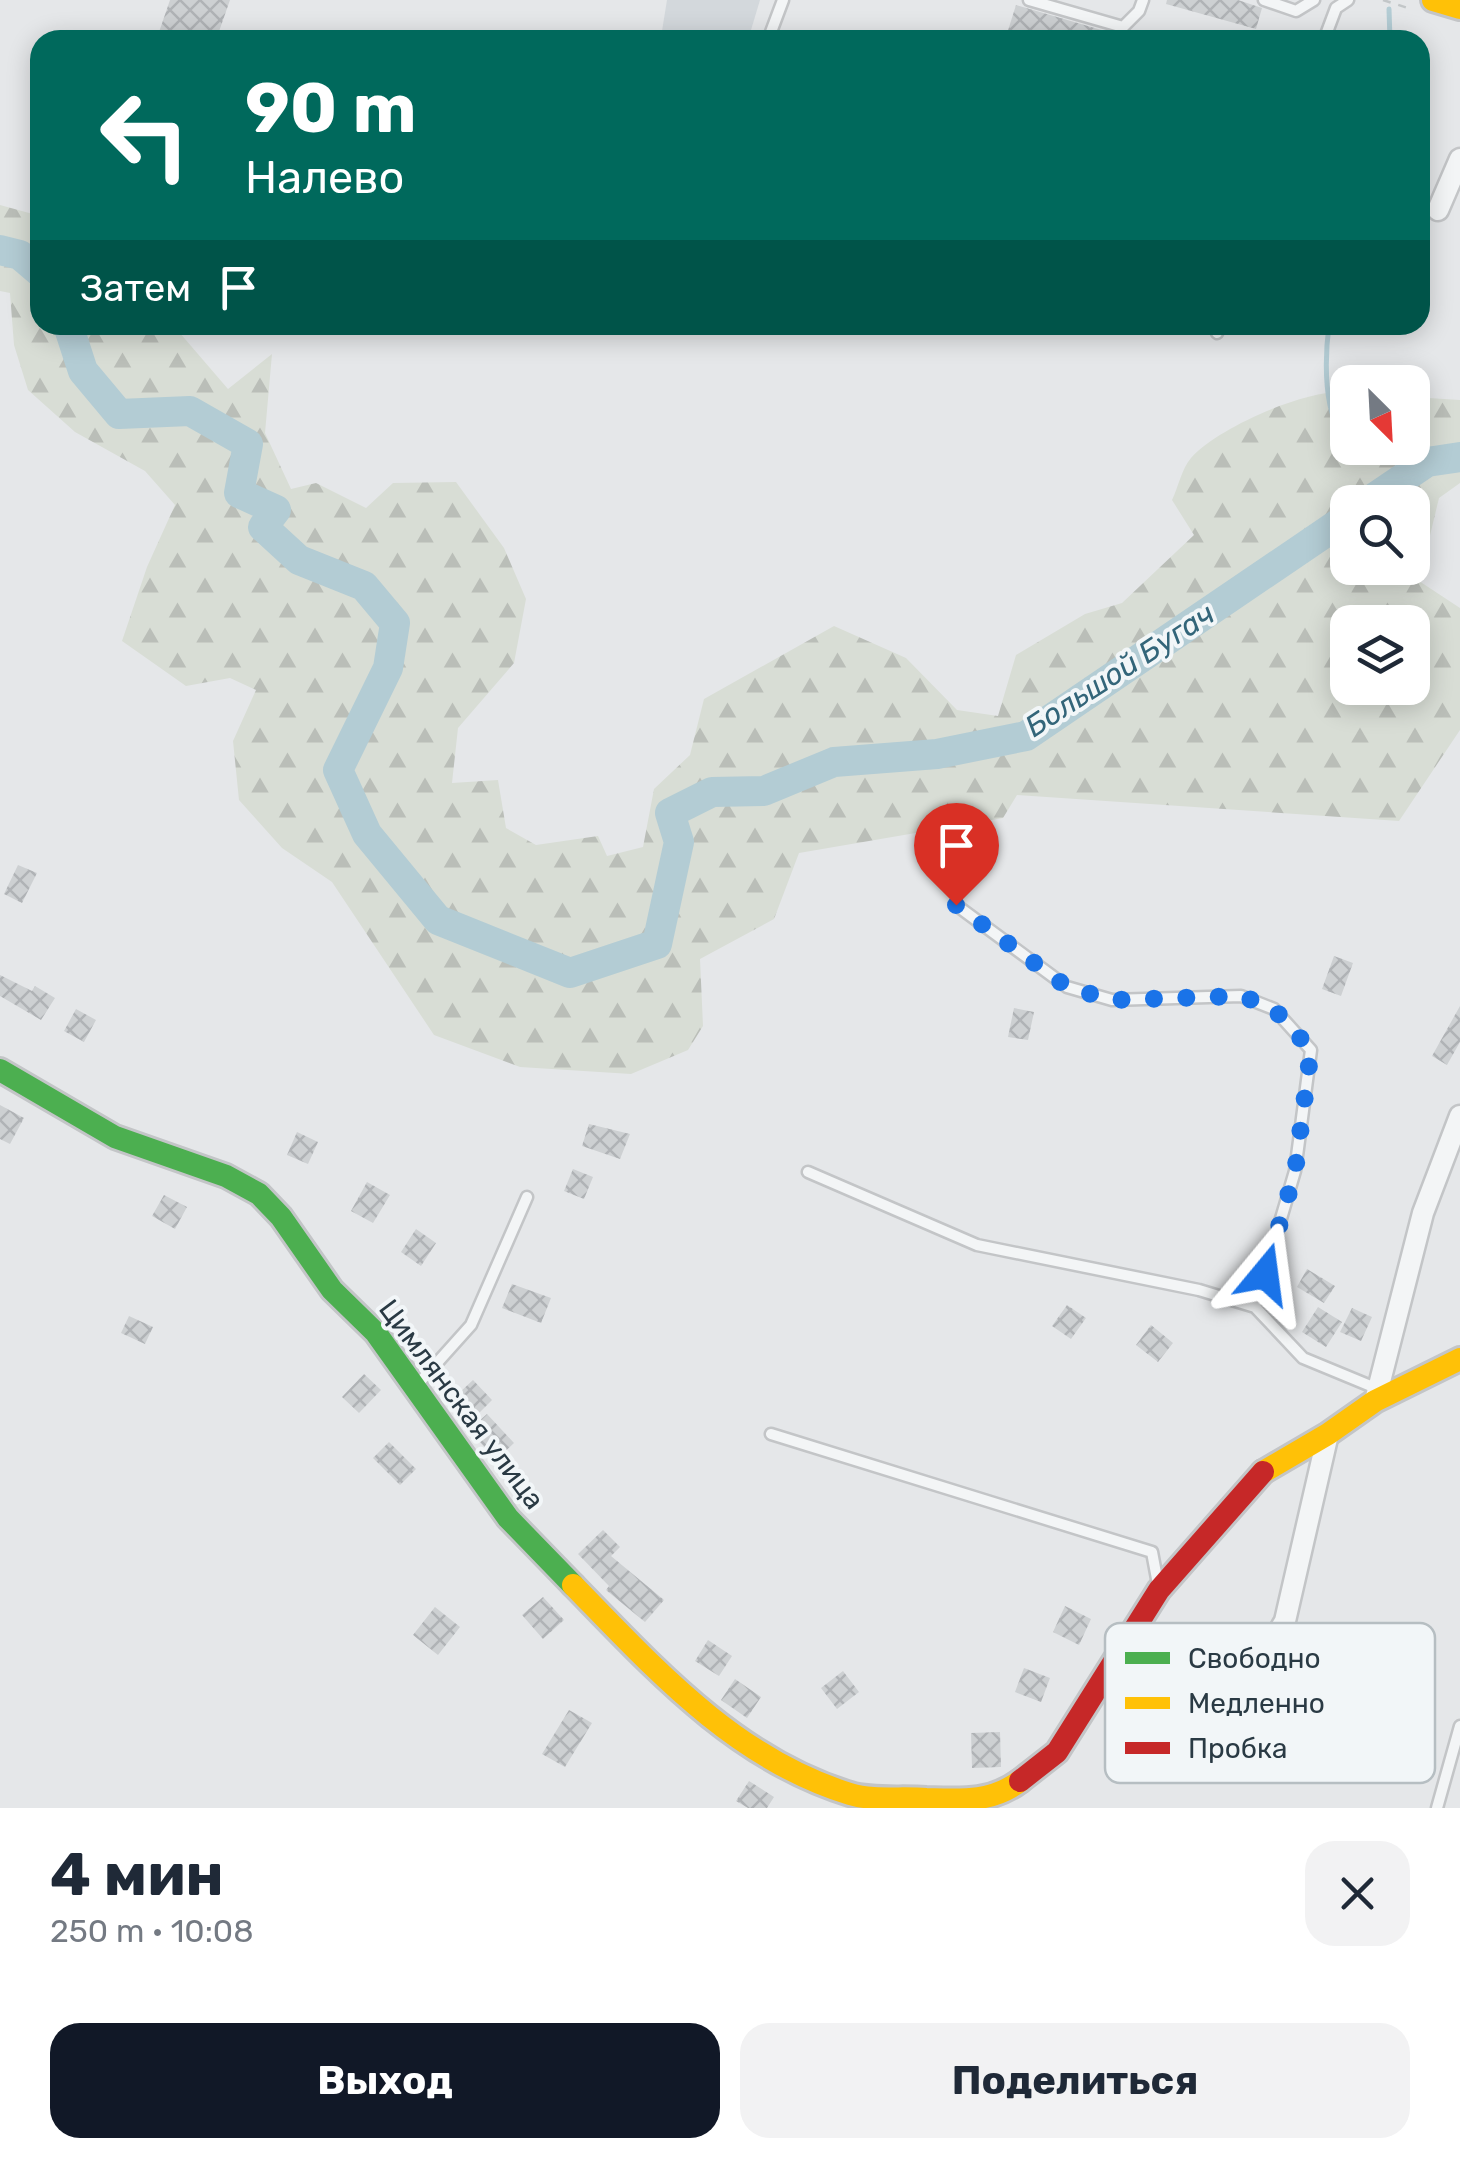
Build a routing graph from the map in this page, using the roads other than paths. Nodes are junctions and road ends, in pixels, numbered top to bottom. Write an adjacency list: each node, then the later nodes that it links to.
1 (782, 0): 7 (lane)
2 (1029, 0): 3 (lane)
3 (1143, 0)
4 (1264, 0): 5 (lane)
5 (1314, 0)
6 (1348, 0): 8 (lane)
7 (772, 30)
8 (1328, 30)
9 (1460, 159): 10 (street)
10 (1438, 210)
11 (956, 905): 16 (lane)
12 (0, 1070): 18 (street, Цимлянская улица)
13 (1460, 1116): 19 (street)
14 (808, 1172): 16 (lane)
15 (528, 1197): 18 (lane)
16 (1255, 1308): 19 (lane)
17 (1460, 1359): 19 (street)
18 (414, 1387): 27 (street, Цимлянская улица)
19 (1377, 1395): 21 (street)
20 (771, 1434): 22 (lane)
21 (1328, 1434): 22 (street); 24 (street)
22 (1159, 1590): 23 (street)
23 (1138, 1623)
24 (1284, 1623)
25 (1105, 1676): 27 (street)
26 (1460, 1726): 28 (lane)
27 (849, 1801)
28 (1437, 1808)

